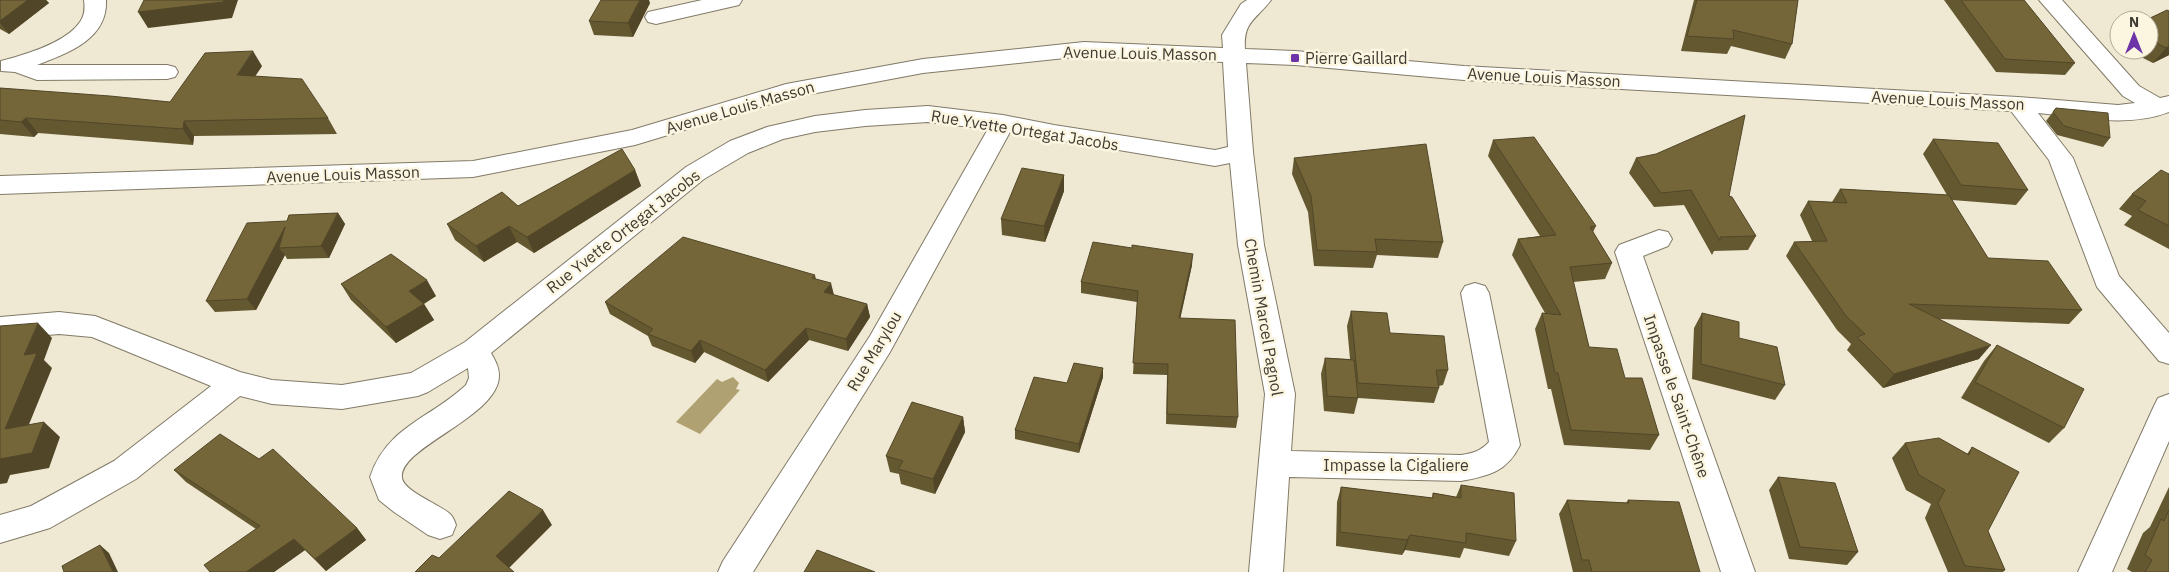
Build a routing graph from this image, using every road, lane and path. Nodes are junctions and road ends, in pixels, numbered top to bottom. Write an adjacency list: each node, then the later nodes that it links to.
1 (95, 0): 7 (street)
2 (731, 0): 5 (street)
3 (1260, 0): 6 (street)
4 (2050, 0): 10 (street)
5 (656, 17)
6 (1236, 55): 9 (street, Avenue Louis Masson); 12 (street); 13 (street, Avenue Louis Masson)
7 (9, 66): 8 (street)
8 (167, 72)
9 (2018, 104): 10 (street, Avenue Louis Masson); 18 (street)
10 (2164, 105)
11 (1003, 123): 12 (street, Rue Yvette Ortegat Jacobs); 17 (street, Rue Yvette Ortegat Jacobs); 24 (street, Rue Marylou)
12 (1241, 152): 21 (street, Chemin Marcel Pagnol)
13 (0, 185)
14 (1659, 239): 26 (street, Impasse le Saint-Chêne)
15 (1476, 293): 21 (street, Impasse la Cigaliere)
16 (0, 328): 19 (street, Rue Yvette Ortegat Jacobs)
17 (475, 350): 19 (street, Rue Yvette Ortegat Jacobs); 22 (street)
18 (2169, 353)
19 (235, 383): 23 (street)
20 (2169, 406): 27 (street)
21 (1274, 464): 25 (street, Chemin Marcel Pagnol)
22 (440, 525)
23 (0, 529)
24 (735, 572)
25 (1266, 572)
26 (1738, 572)
27 (2095, 572)

